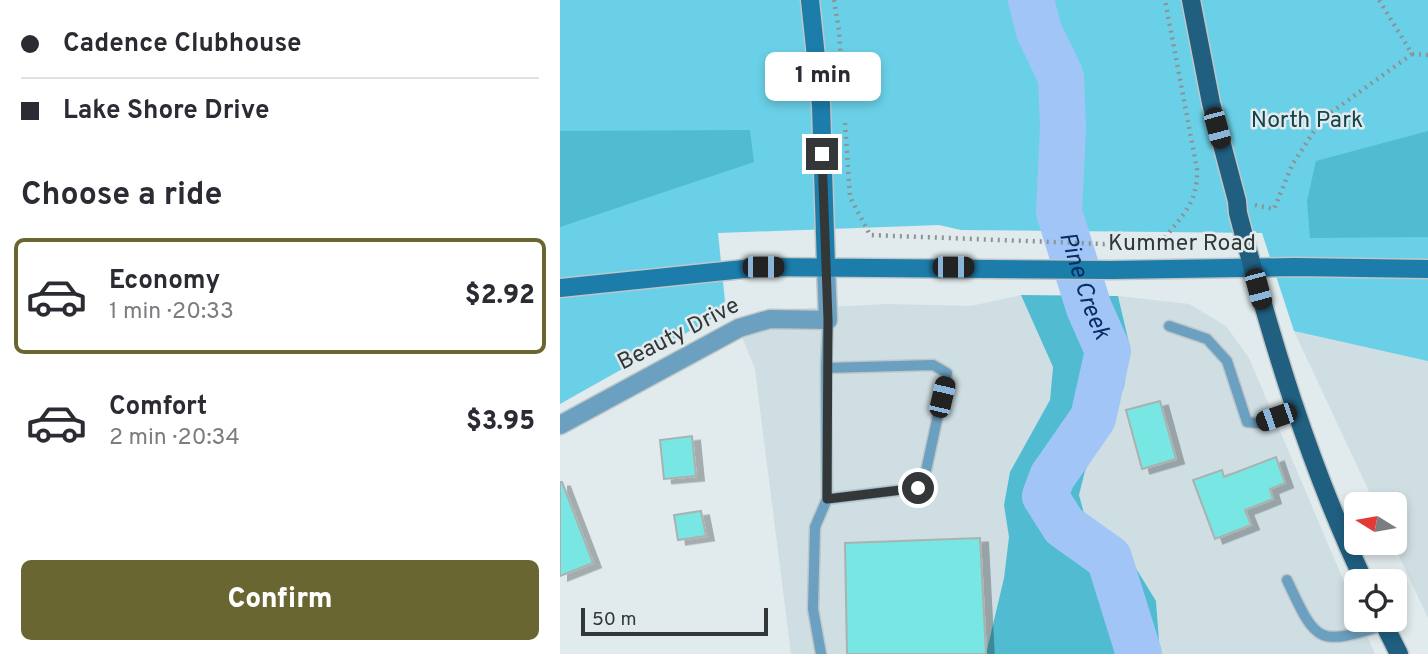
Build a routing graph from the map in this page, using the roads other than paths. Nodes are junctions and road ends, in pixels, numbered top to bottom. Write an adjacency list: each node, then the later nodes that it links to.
1 (810, 0): 3 (street)
2 (1191, 0): 4 (main road)
3 (825, 267): 4 (street, Kummer Road); 6 (street, Kummer Road); 7 (street)
4 (1252, 269): 5 (street, Kummer Road); 10 (main road)
5 (1428, 269)
6 (560, 288)
7 (828, 320): 9 (lane); 11 (street, Beauty Drive)
8 (1169, 326): 10 (lane)
9 (826, 368): 12 (lane); 12 (lane)
10 (1294, 410): 13 (main road)
11 (560, 425)
12 (827, 499): 17 (lane)
13 (1359, 569)
14 (1287, 580): 15 (lane)
15 (1358, 632)
16 (1389, 632): 18 (main road)
17 (821, 654)
18 (1399, 654)

